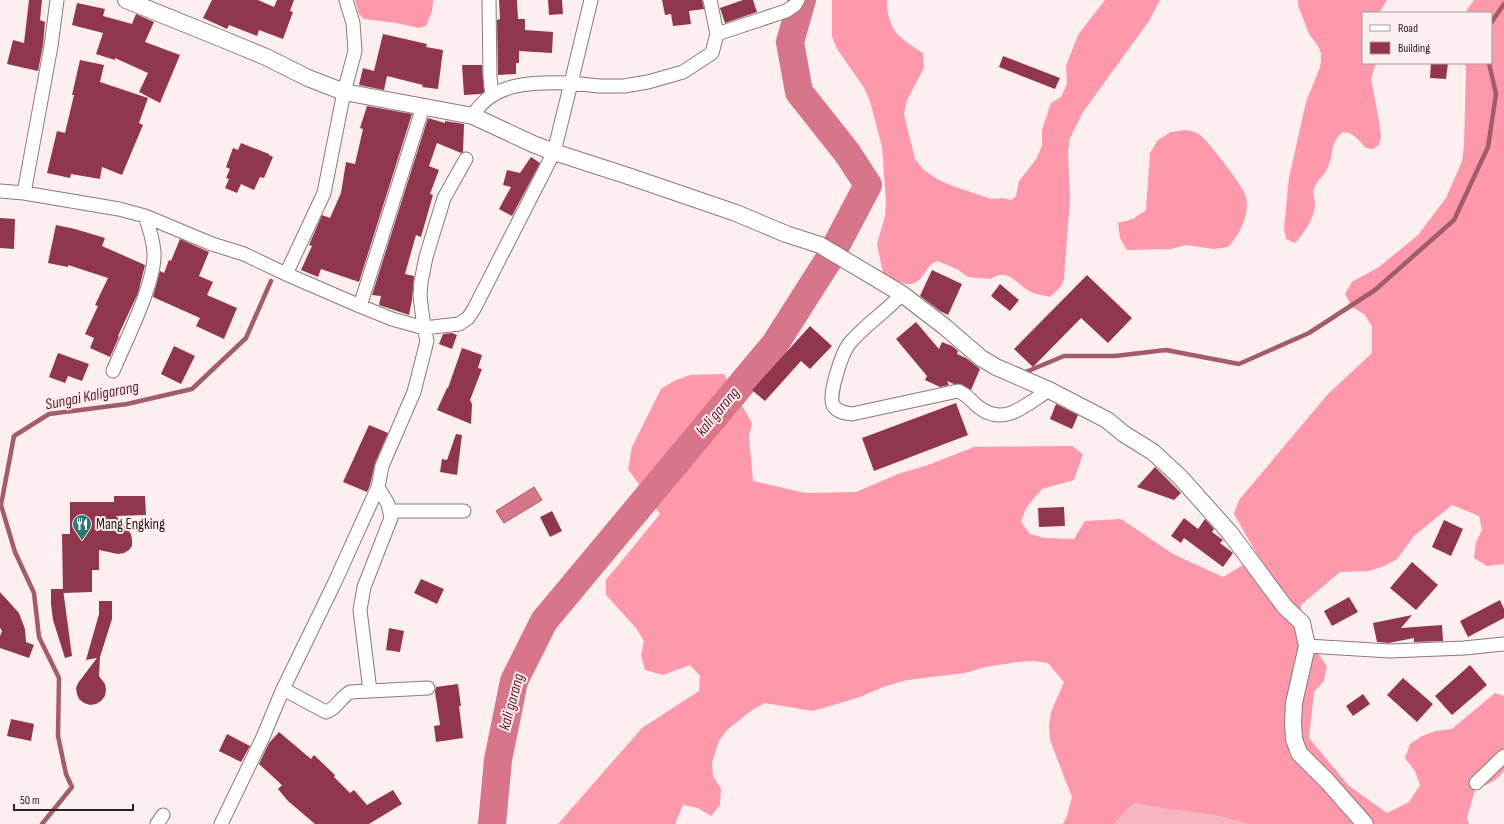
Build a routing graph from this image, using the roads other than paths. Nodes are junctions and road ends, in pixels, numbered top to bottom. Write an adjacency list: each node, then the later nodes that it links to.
1 (57, 0): 17 (street)
2 (126, 0): 10 (street)
3 (346, 0): 10 (street)
4 (489, 0): 11 (street)
5 (591, 0): 9 (street)
6 (710, 0): 8 (street)
7 (798, 0): 8 (street)
8 (717, 34): 9 (street)
9 (571, 83): 11 (street); 14 (street)
10 (344, 92): 12 (street); 19 (street)
11 (492, 95): 13 (street)
12 (423, 107): 13 (street); 21 (street)
13 (473, 116): 14 (street)
14 (554, 152): 20 (street); 22 (street)
15 (466, 159): 22 (street)
16 (0, 191): 17 (street)
17 (24, 193): 18 (street)
18 (145, 216): 19 (street); 23 (street)
19 (286, 274): 21 (street)
20 (899, 298): 24 (street); 24 (street)
21 (360, 306): 22 (street)
22 (424, 328): 25 (street)
23 (113, 371)
24 (1049, 390): 29 (street)
25 (378, 487): 26 (street); 31 (street)
26 (390, 511): 27 (street); 32 (street)
27 (464, 511)
28 (1504, 644): 29 (street)
29 (1306, 646): 36 (street)
30 (428, 688): 32 (street)
31 (284, 689): 32 (street); 35 (street)
32 (370, 691)
33 (1504, 756): 34 (street)
34 (1476, 783)
35 (221, 824)
36 (1365, 824)

